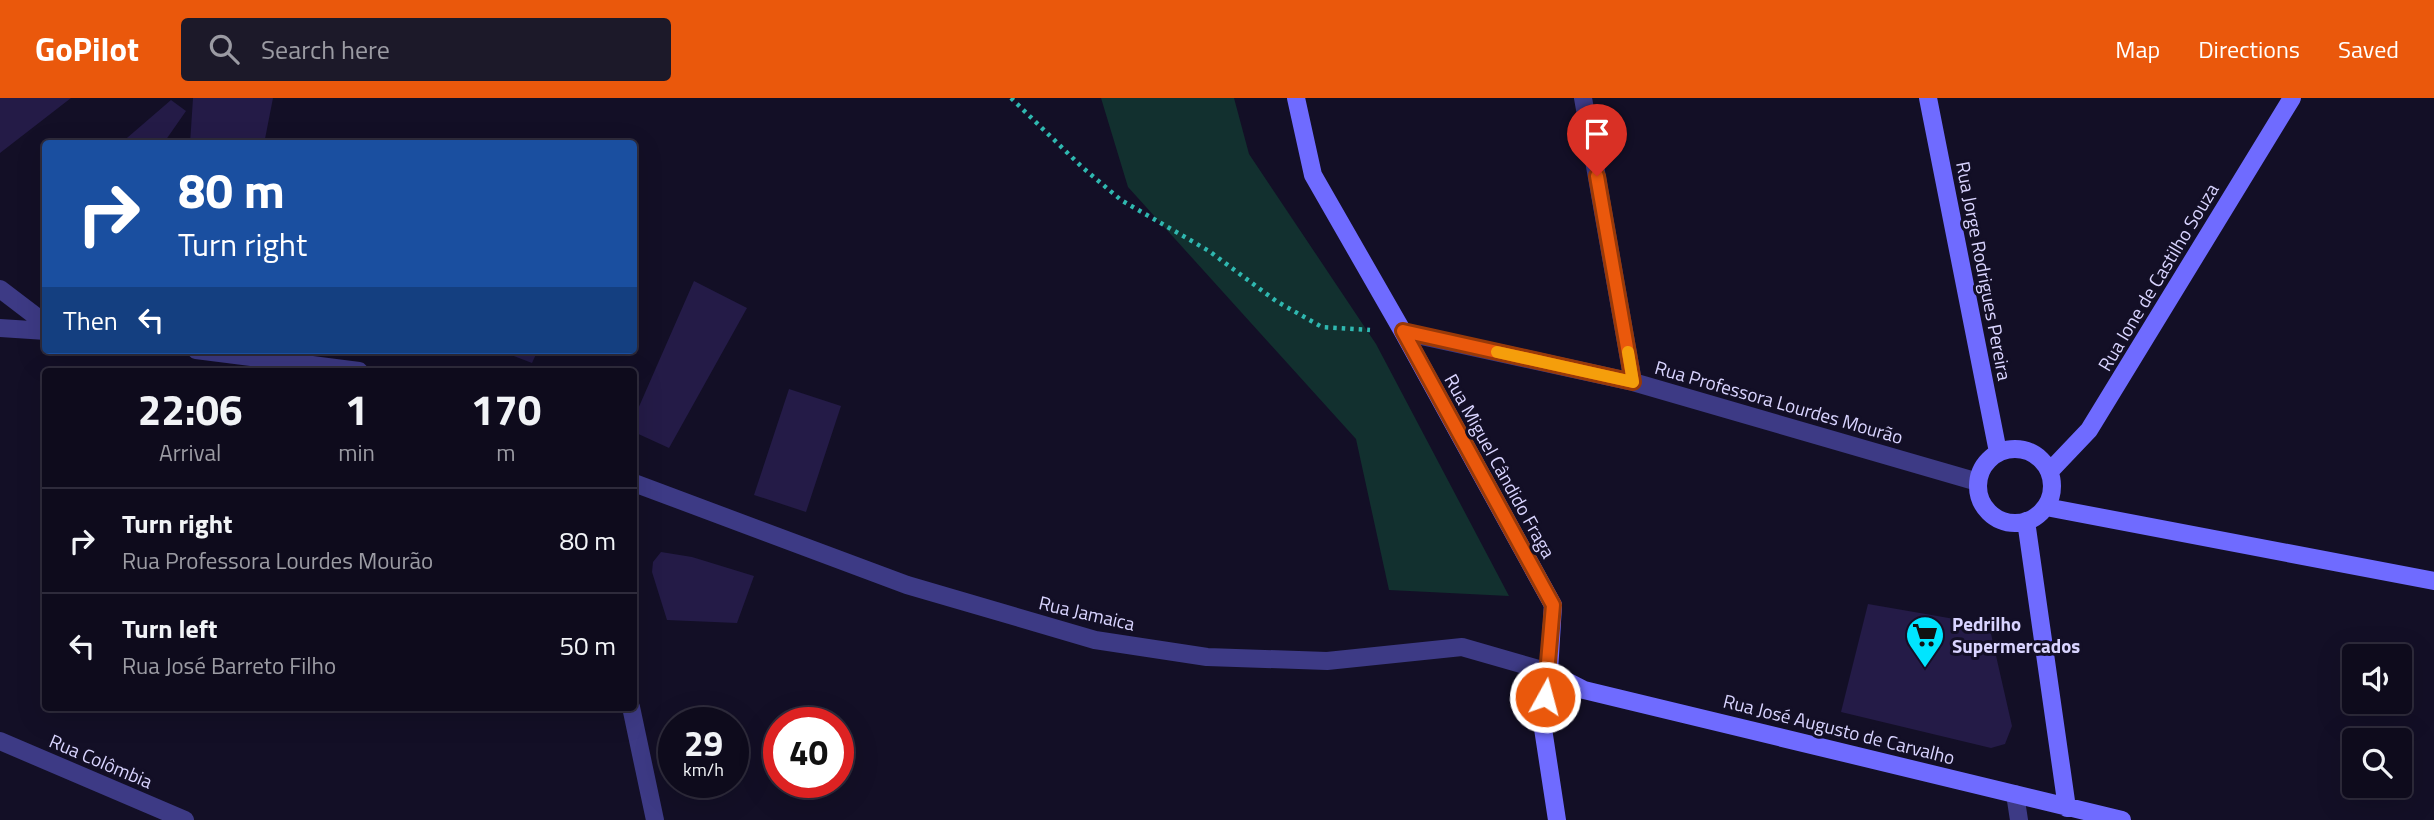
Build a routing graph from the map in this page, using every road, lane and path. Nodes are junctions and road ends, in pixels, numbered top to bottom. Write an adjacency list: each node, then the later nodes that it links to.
1 (1010, 98): 10 (path)
2 (1296, 98): 10 (street, Rua Miguel Cândido Fraga)
3 (1583, 98): 13 (street)
4 (1928, 98): 14 (street, Rua Jorge Rodrigues Pereira)
5 (2292, 98): 15 (street, Rua Ione de Castilho Souza)
6 (0, 289): 7 (street)
7 (42, 321)
8 (0, 328): 9 (street)
9 (42, 331)
10 (1403, 331): 13 (street, Rua Professora Lourdes Mourão); 21 (street, Rua Miguel Cândido Fraga)
11 (228, 354): 12 (street)
12 (336, 368)
13 (1633, 382): 16 (street, Rua Professora Lourdes Mourão)
14 (1998, 452): 15 (street); 16 (street)
15 (2050, 471): 18 (street)
16 (1978, 482): 19 (street)
17 (637, 484): 21 (street, Rua Jamaica)
18 (2046, 507): 19 (street); 20 (street)
19 (2026, 522): 25 (street)
20 (2434, 581)
21 (1549, 672): 24 (street, Rua José Augusto de Carvalho); 28 (street, Rua Miguel Cândido Fraga)
22 (632, 711): 27 (street)
23 (0, 741): 26 (street, Rua Colômbia)
24 (2015, 794): 25 (street, Rua José Augusto de Carvalho); 29 (street)
25 (2067, 808): 30 (street, Rua José Augusto de Carvalho)
26 (185, 820)
27 (655, 820)
28 (1557, 820)
29 (2019, 820)
30 (2122, 820)

